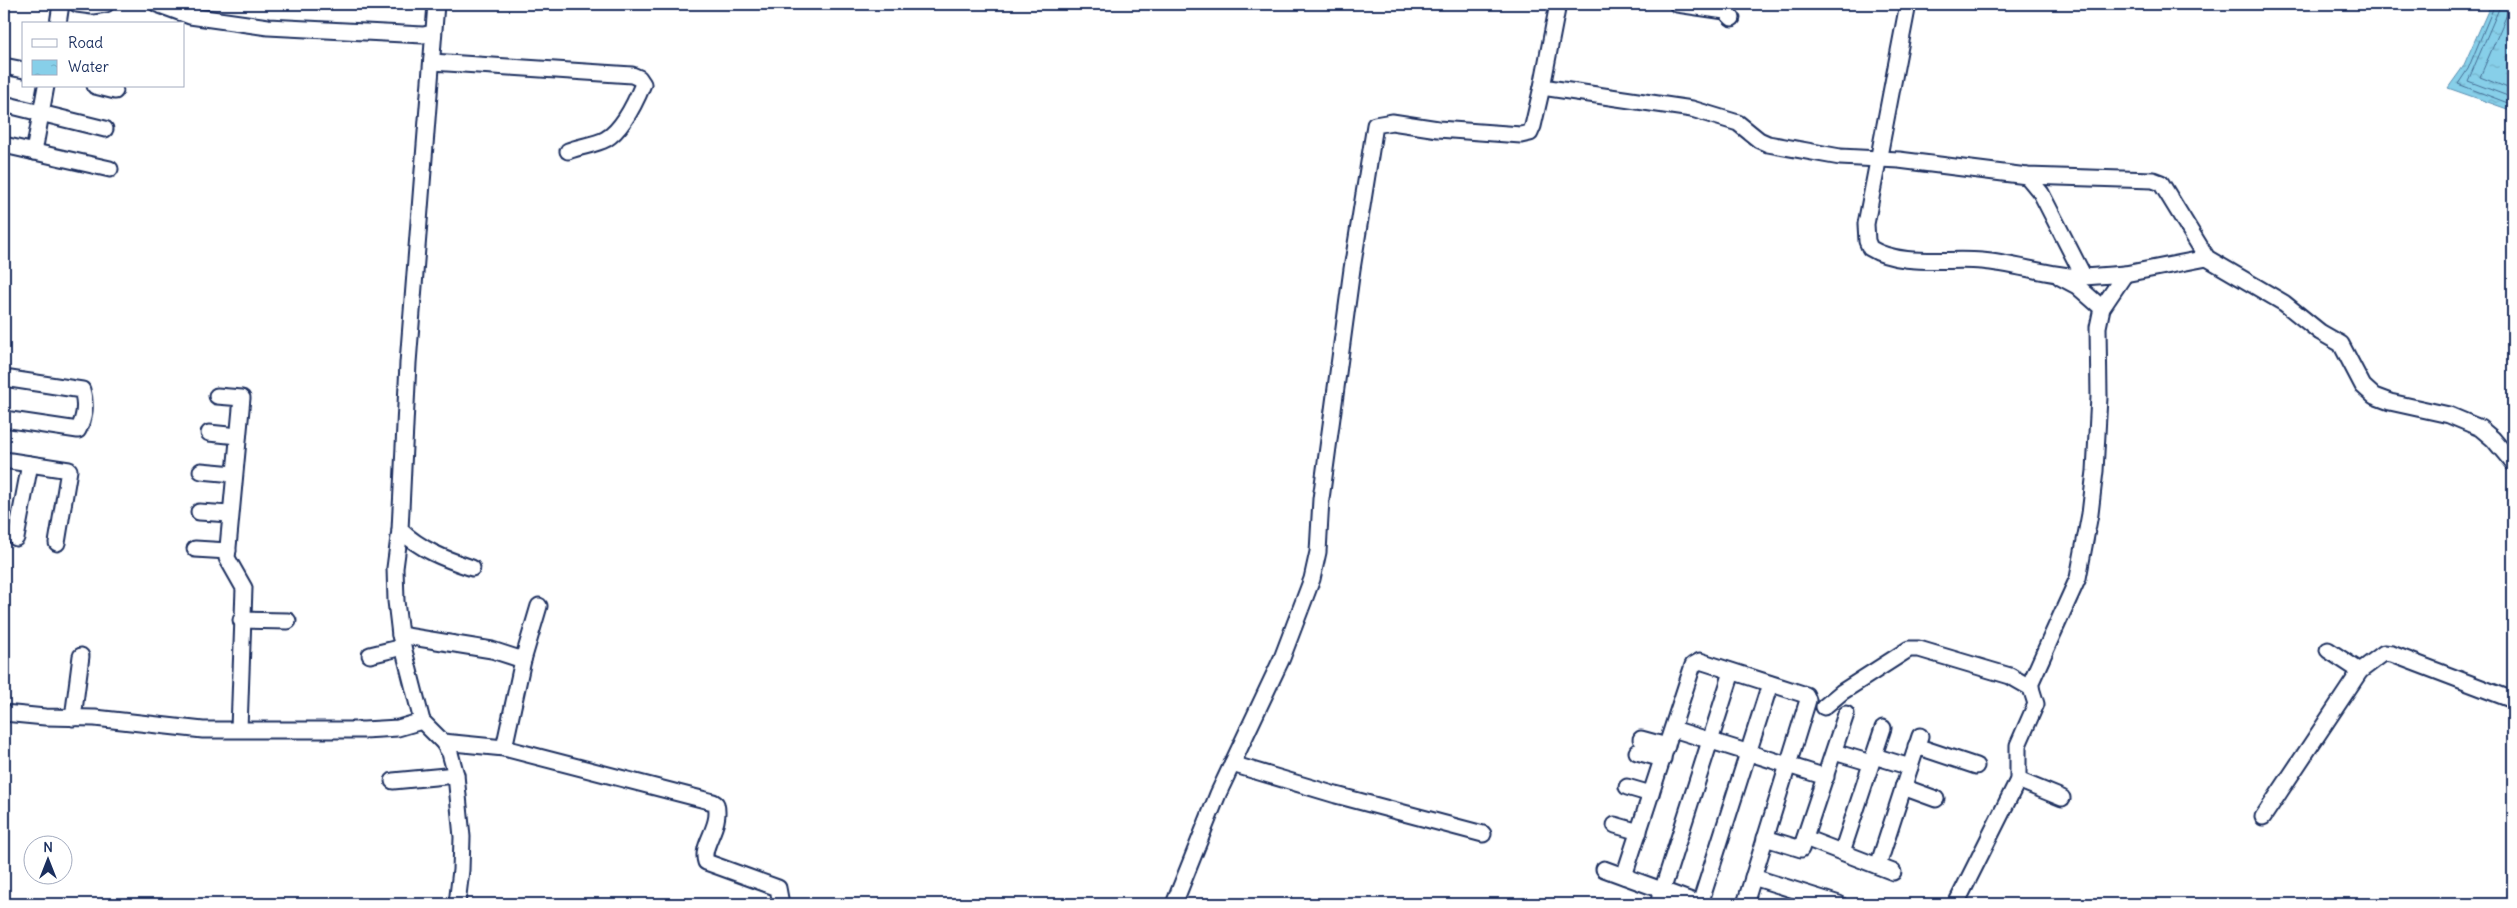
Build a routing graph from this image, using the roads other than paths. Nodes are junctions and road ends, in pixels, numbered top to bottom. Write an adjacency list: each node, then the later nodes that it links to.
1 (61, 4): 11 (street)
2 (77, 4): 3 (street)
3 (106, 4)
4 (157, 4): 12 (street)
5 (436, 4): 12 (street)
6 (1558, 4): 16 (street)
7 (1663, 4): 8 (street)
8 (1676, 4): 10 (street)
9 (1908, 4): 26 (street)
10 (1732, 18)
11 (58, 22)
12 (433, 33): 13 (street)
13 (432, 62): 24 (street); 46 (street)
14 (4, 66): 15 (street)
15 (22, 70)
16 (1542, 87): 26 (street); 81 (street)
17 (46, 88): 21 (street)
18 (102, 88): 19 (street)
19 (115, 91)
20 (4, 104): 21 (street)
21 (41, 114): 22 (street); 25 (street)
22 (105, 129)
23 (4, 145): 25 (street)
24 (568, 151)
25 (34, 152): 27 (street)
26 (1879, 160): 28 (street); 31 (street)
27 (110, 169)
28 (2027, 176): 29 (street); 32 (street)
29 (2207, 258): 30 (street); 40 (street)
30 (2126, 274): 32 (street); 33 (street)
31 (2059, 276): 32 (street); 33 (street)
32 (2084, 277)
33 (2102, 308): 63 (street)
34 (4, 378): 36 (street)
35 (217, 396): 38 (street)
36 (4, 419)
37 (209, 433): 38 (street)
38 (238, 436): 43 (street)
39 (4, 460): 41 (street)
40 (2513, 463)
41 (30, 464): 47 (street); 48 (street)
42 (201, 471): 43 (street)
43 (234, 474): 45 (street)
44 (199, 512): 45 (street)
45 (230, 514): 50 (street)
46 (400, 530): 51 (street); 55 (street)
47 (16, 538)
48 (56, 543)
49 (195, 549): 50 (street)
50 (228, 552): 53 (street)
51 (472, 568)
52 (539, 606): 59 (street)
53 (241, 620): 54 (street); 71 (street)
54 (288, 621)
55 (401, 641): 57 (street); 59 (street); 69 (street)
56 (2328, 650): 60 (street)
57 (370, 655)
58 (81, 656): 68 (street)
59 (523, 660): 76 (street)
60 (2360, 671): 64 (street); 94 (street)
61 (1732, 672): 62 (street); 72 (street); 73 (street)
62 (1770, 684): 78 (street); 82 (street)
63 (2030, 688): 65 (street); 87 (street)
64 (2513, 700)
65 (1824, 707)
66 (4, 713): 68 (street)
67 (1846, 714): 79 (street)
68 (73, 718): 71 (street)
69 (422, 722): 71 (street); 74 (street)
70 (1883, 728): 80 (street)
71 (238, 729)
72 (1673, 729): 73 (street); 77 (street)
73 (1710, 740): 78 (street); 106 (street)
74 (443, 742): 76 (street); 85 (street)
75 (1639, 745): 77 (street)
76 (504, 748): 108 (street)
77 (1665, 752): 91 (street)
78 (1748, 752): 82 (street); 110 (street)
79 (1834, 752): 80 (street); 86 (street)
80 (1873, 759): 84 (street); 100 (street)
81 (1232, 764): 97 (street); 109 (street)
82 (1788, 765): 86 (street); 98 (street)
83 (1976, 766): 84 (street)
84 (1910, 767): 90 (street)
85 (456, 775): 88 (street); 107 (street)
86 (1826, 777): 99 (street)
87 (2018, 780): 92 (street); 113 (street)
88 (393, 781)
89 (1627, 787): 91 (street)
90 (1903, 788): 93 (street); 101 (street)
91 (1651, 794): 96 (street)
92 (2062, 798)
93 (1936, 799)
94 (2263, 817)
95 (1615, 825): 96 (street)
96 (1639, 832): 104 (street)
97 (1483, 834)
98 (1766, 838): 99 (street); 105 (street)
99 (1805, 838): 100 (street)
100 (1842, 852): 101 (street)
101 (1878, 866): 103 (street)
102 (1604, 869): 104 (street)
103 (1892, 872)
104 (1624, 876): 106 (street)
105 (1754, 877): 111 (street); 112 (street)
106 (1660, 897): 110 (street)
107 (457, 904)
108 (781, 904)
109 (1174, 904)
110 (1700, 904)
111 (1745, 904)
112 (1839, 904)
113 (1956, 904)

